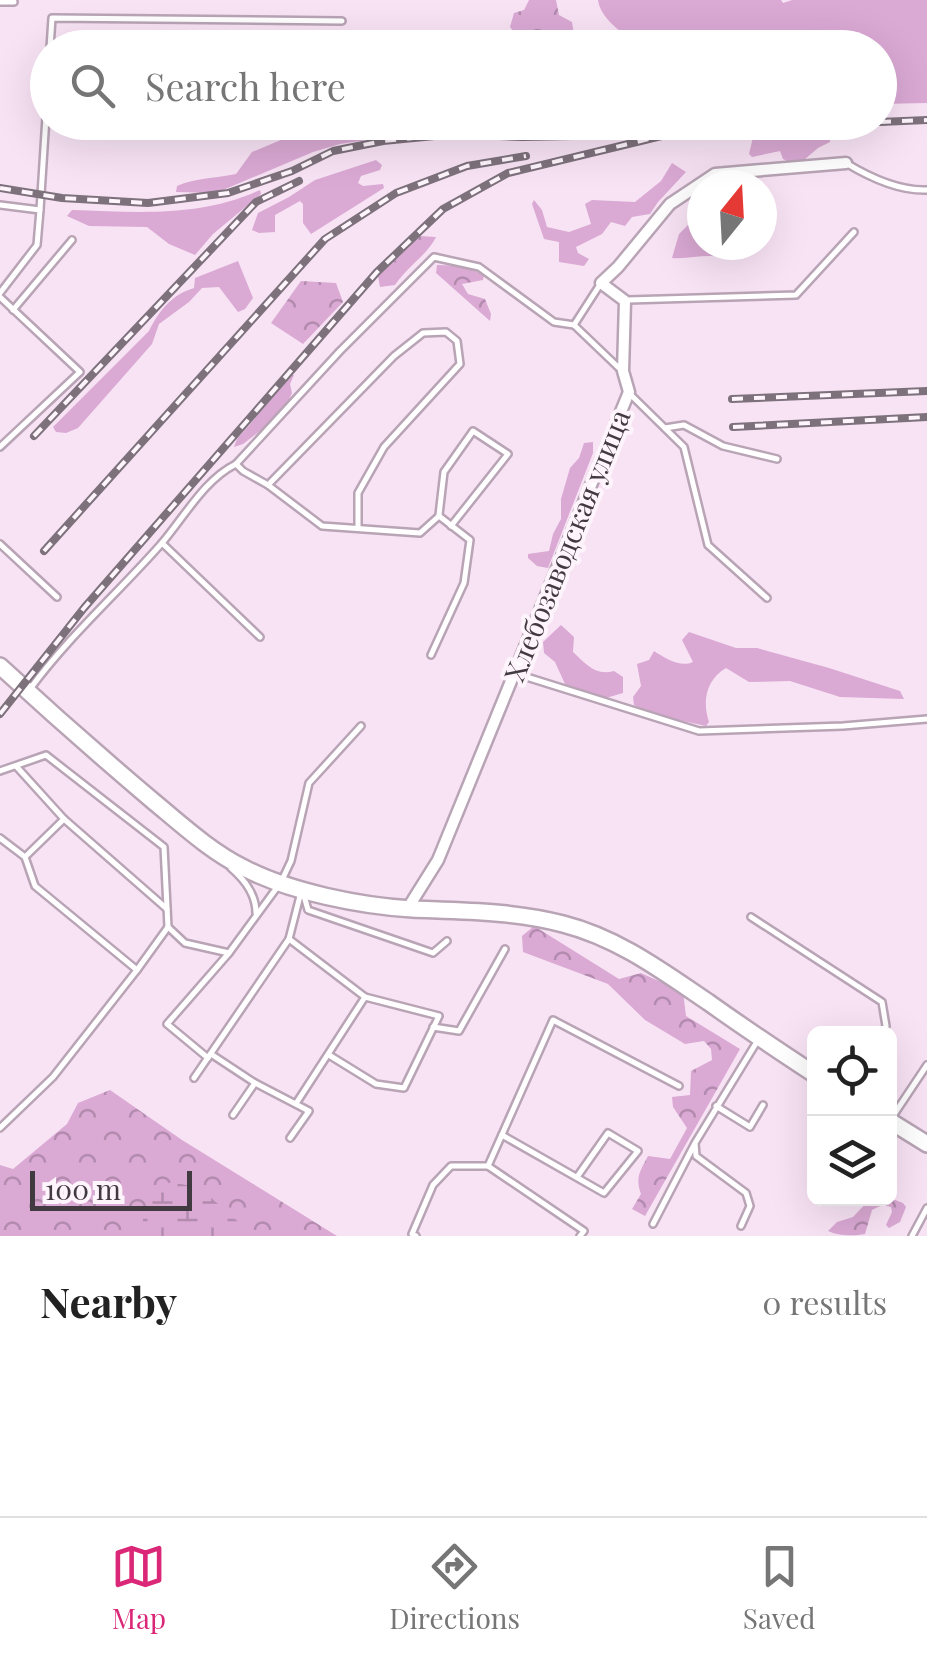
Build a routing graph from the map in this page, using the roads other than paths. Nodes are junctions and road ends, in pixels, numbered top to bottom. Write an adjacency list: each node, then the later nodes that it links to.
1 (0, 2): 2 (lane)
2 (14, 2)
3 (342, 21): 4 (lane)
4 (51, 30)
5 (45, 140): 9 (lane)
6 (846, 164): 7 (lane); 12 (street)
7 (927, 190)
8 (0, 205): 9 (lane)
9 (40, 210): 13 (lane)
10 (854, 232): 14 (lane)
11 (72, 240): 15 (lane)
12 (601, 282): 14 (street); 16 (lane)
13 (0, 295): 15 (lane)
14 (625, 300): 17 (street, Хлебозаводская улица)
15 (14, 310): 20 (lane)
16 (574, 325): 17 (lane); 22 (lane)
17 (622, 372): 18 (street, Хлебозаводская улица)
18 (629, 392): 19 (lane); 36 (street, Хлебозаводская улица)
19 (665, 428): 21 (lane); 32 (lane)
20 (0, 447)
21 (777, 459)
22 (236, 464): 23 (lane); 27 (lane)
23 (268, 485): 26 (lane); 26 (lane)
24 (439, 516): 25 (lane); 25 (lane); 26 (lane)
25 (450, 526): 34 (lane)
26 (358, 528)
27 (162, 543): 33 (lane); 37 (lane)
28 (0, 544): 29 (lane)
29 (8, 551): 30 (lane); 31 (lane)
30 (0, 558)
31 (58, 597)
32 (767, 598)
33 (260, 637)
34 (431, 656)
35 (0, 666): 37 (main road)
36 (514, 673): 38 (lane); 48 (street, Хлебозаводская улица)
37 (28, 692): 44 (main road)
38 (927, 719)
39 (361, 726): 46 (lane)
40 (16, 766): 41 (lane); 42 (lane); 49 (lane)
41 (0, 771)
42 (64, 819): 45 (lane); 49 (lane)
43 (0, 838): 45 (lane)
44 (206, 846): 46 (main road); 51 (lane)
45 (25, 857): 57 (lane)
46 (281, 882): 47 (main road); 51 (lane)
47 (302, 890): 48 (main road); 53 (lane); 54 (lane)
48 (408, 908): 61 (main road)
49 (167, 909): 52 (lane)
50 (751, 917): 59 (lane)
51 (255, 918): 56 (lane)
52 (168, 927): 56 (lane); 57 (lane)
53 (289, 939): 58 (lane); 63 (lane)
54 (447, 942)
55 (505, 949): 60 (lane)
56 (228, 954): 63 (lane)
57 (136, 970): 75 (lane)
58 (365, 997): 60 (lane); 62 (lane)
59 (886, 1026)
60 (433, 1028): 62 (lane)
61 (760, 1038): 65 (main road); 71 (lane)
62 (329, 1055): 69 (lane)
63 (209, 1056): 66 (lane); 67 (lane)
64 (927, 1064): 73 (lane)
65 (807, 1069)
66 (194, 1078)
67 (255, 1083): 69 (lane); 72 (lane)
68 (678, 1086): 76 (lane)
69 (296, 1102): 77 (lane)
70 (763, 1105): 71 (lane)
71 (716, 1106): 78 (lane)
72 (233, 1115)
73 (894, 1116)
74 (897, 1126): 79 (main road)
75 (0, 1128)
76 (502, 1135): 80 (lane); 81 (lane)
77 (290, 1138)
78 (695, 1143): 83 (lane); 84 (lane)
79 (927, 1144)
80 (488, 1166): 85 (lane); 86 (lane)
81 (576, 1178): 81 (lane)
82 (927, 1208): 87 (lane)
83 (653, 1224)
84 (741, 1226)
85 (416, 1236)
86 (580, 1236)
87 (912, 1236)

